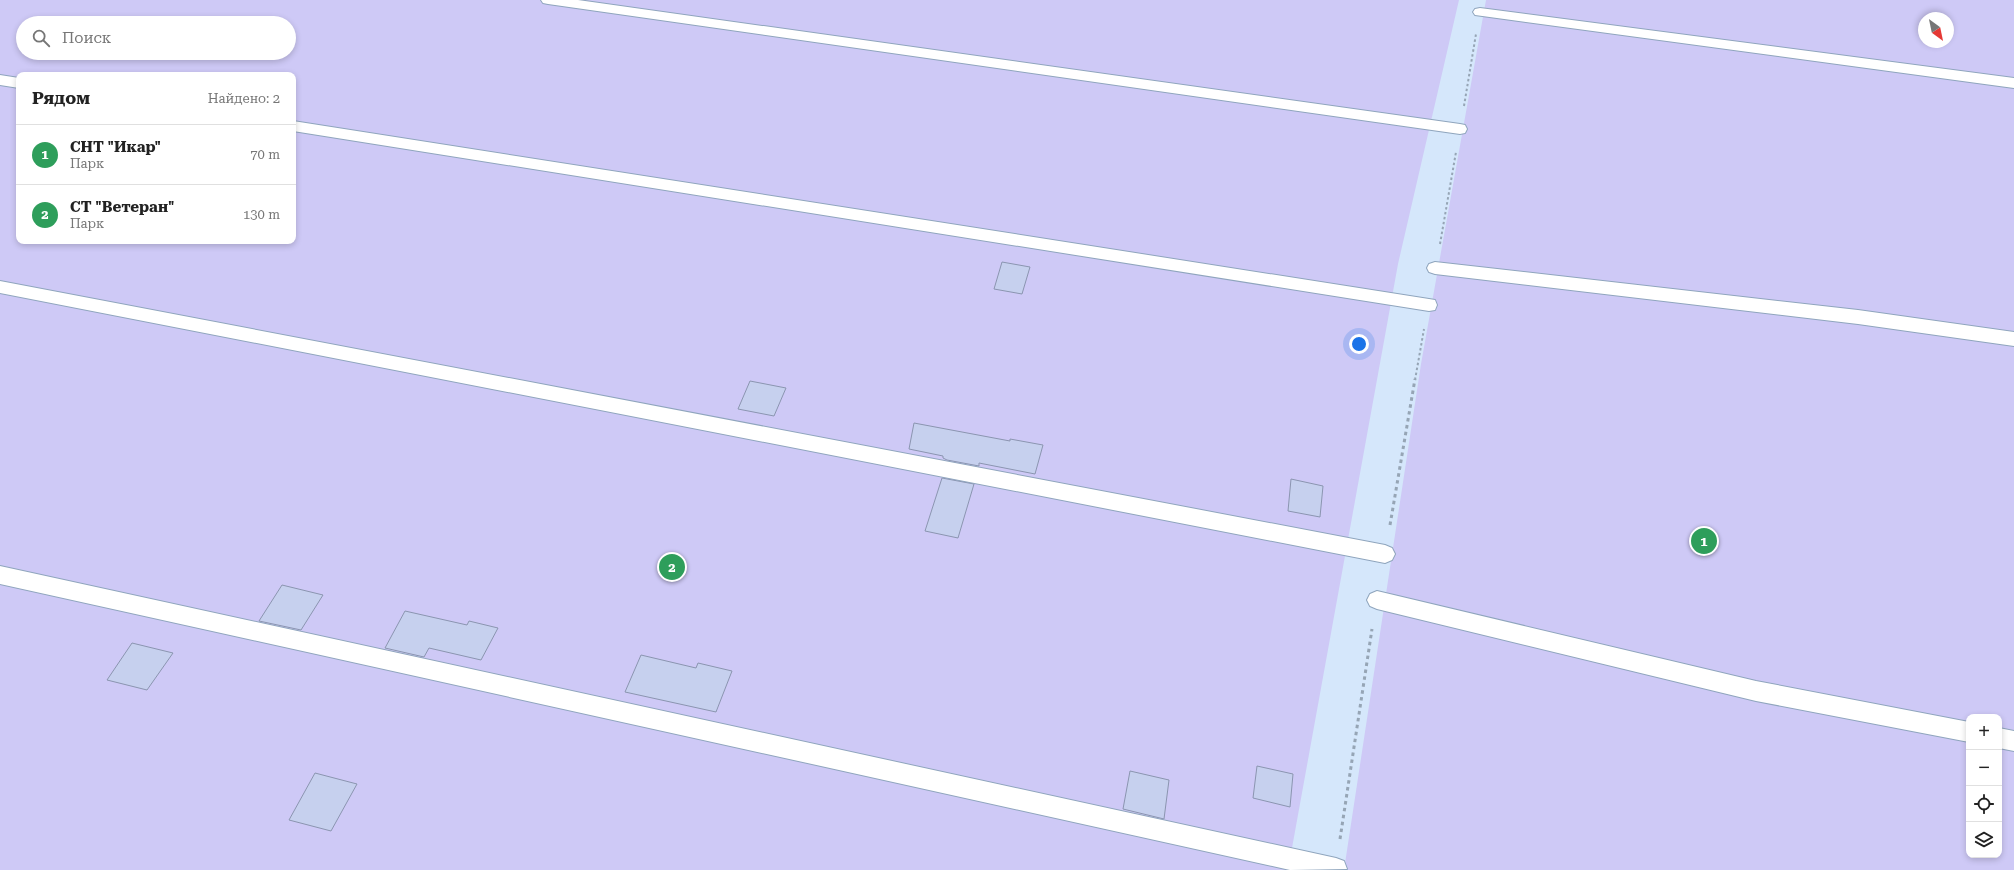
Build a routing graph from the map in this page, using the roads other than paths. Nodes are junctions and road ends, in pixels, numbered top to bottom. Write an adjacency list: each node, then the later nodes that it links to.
1 (548, 0): 7 (lane)
2 (1480, 12): 5 (lane)
3 (0, 80): 4 (lane)
4 (16, 83)
5 (2014, 83)
6 (296, 126): 10 (lane)
7 (1460, 129)
8 (1435, 268): 11 (lane)
9 (0, 287): 12 (lane)
10 (1429, 304)
11 (2014, 339)
12 (1385, 554)
13 (0, 575): 18 (lane)
14 (1377, 600): 15 (lane)
15 (1966, 731)
16 (2002, 739): 17 (lane)
17 (2014, 741)
18 (1336, 868)

